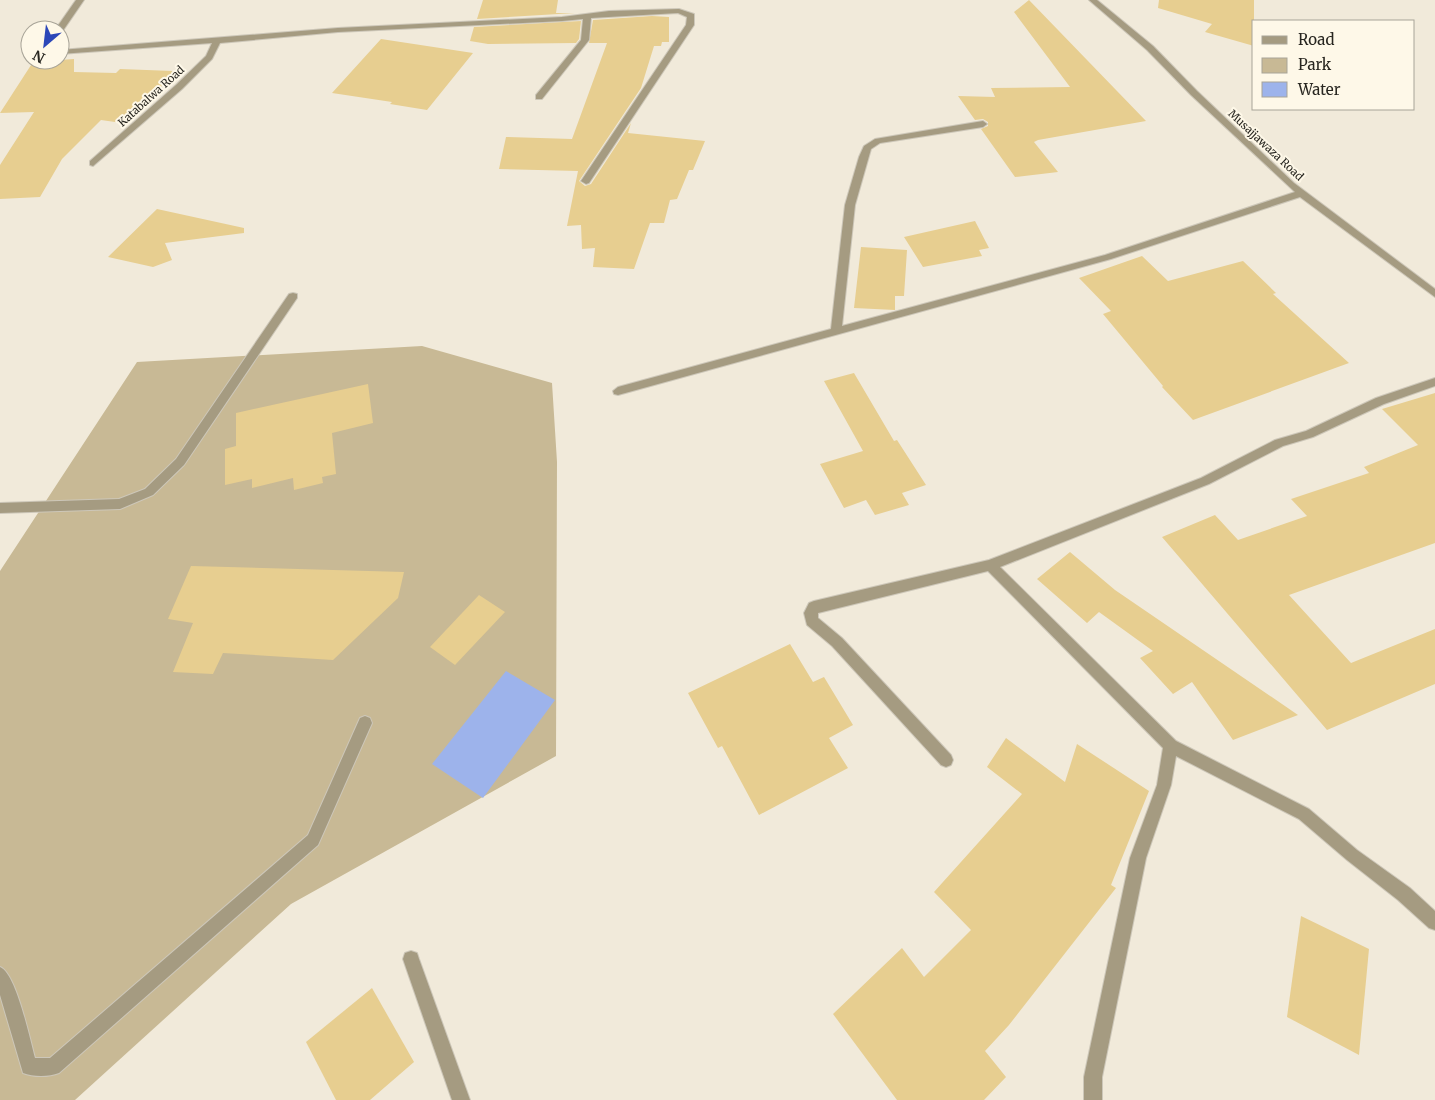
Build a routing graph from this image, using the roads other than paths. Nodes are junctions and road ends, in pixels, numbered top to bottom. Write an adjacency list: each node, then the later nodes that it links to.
1 (80, 0): 4 (street)
2 (1094, 0): 11 (street, Musajjawaza Road)
3 (587, 15): 5 (street); 7 (street); 10 (street)
4 (66, 20)
5 (217, 40): 6 (street); 9 (street, Katabalwa Road)
6 (70, 51)
7 (539, 97)
8 (983, 124): 14 (street)
9 (93, 163)
10 (586, 181)
11 (1302, 193): 12 (street, Musajjawaza Road); 14 (street)
12 (1435, 294)
13 (292, 296): 17 (street)
14 (836, 331): 16 (street)
15 (1435, 382): 18 (street)
16 (618, 391)
17 (0, 508)
18 (990, 565): 20 (street); 21 (street)
19 (365, 724): 24 (street)
20 (1172, 746): 22 (street); 26 (street)
21 (946, 760)
22 (1435, 922)
23 (412, 959): 25 (street)
24 (0, 976)
25 (461, 1100)
26 (1093, 1100)

